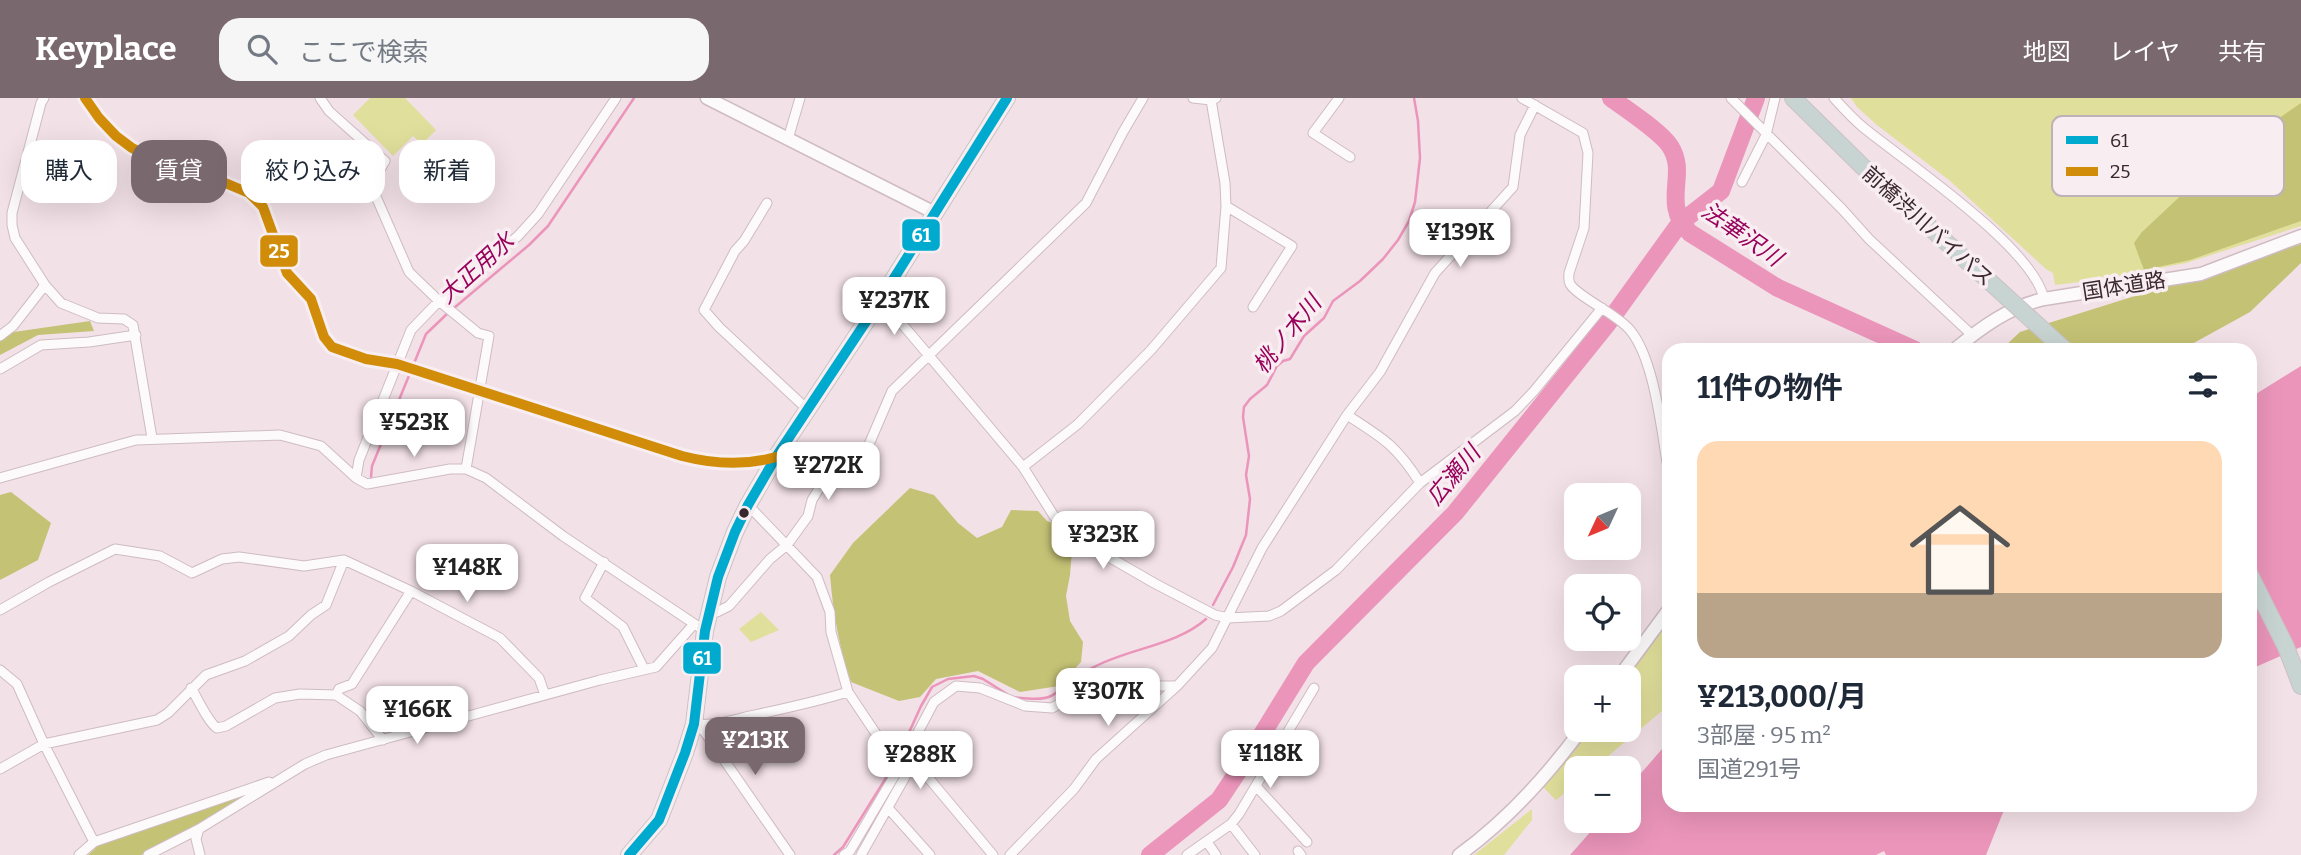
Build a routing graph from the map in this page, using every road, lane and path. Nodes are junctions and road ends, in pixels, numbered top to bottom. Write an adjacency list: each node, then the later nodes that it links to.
1 (44, 98): 26 (street)
2 (85, 98): 38 (street)
3 (320, 98): 29 (street)
4 (616, 98): 29 (street)
5 (707, 98): 19 (street)
6 (800, 98): 19 (street)
7 (1007, 98): 24 (highway)
8 (1143, 98): 37 (street)
9 (1194, 98): 16 (street)
10 (1339, 98): 20 (street)
11 (1522, 98): 17 (street)
12 (1731, 98): 18 (street)
13 (1775, 98): 18 (street)
14 (1793, 98): 36 (highway, 前橋渋川バイパス, bridge)
15 (1834, 98): 28 (street)
16 (1214, 99): 23 (street)
17 (1535, 105): 31 (street); 42 (street)
18 (1764, 133): 21 (street); 33 (street)
19 (788, 139): 24 (street)
20 (1350, 157)
21 (1742, 182)
22 (767, 203): 41 (street)
23 (1226, 206): 30 (street); 46 (street)
24 (935, 213): 27 (highway)
25 (2301, 236): 28 (street, 国体道路)
26 (45, 285): 32 (street); 34 (street)
27 (881, 299): 37 (street); 41 (highway)
28 (2044, 299): 33 (street, 国体道路)
29 (446, 307): 38 (street); 40 (street)
30 (1254, 307)
31 (1603, 309): 44 (street); 50 (street)
32 (136, 335): 39 (street); 43 (street)
33 (1972, 335): 35 (street, 国体道路)
34 (0, 336)
35 (1962, 343)
36 (2058, 343)
37 (929, 356): 46 (street); 52 (street)
38 (400, 365): 40 (street); 49 (street)
39 (0, 369)
40 (479, 392): 45 (street); 47 (street)
41 (807, 409): 45 (highway)
42 (1347, 415): 50 (street); 59 (street)
43 (152, 438): 48 (street); 49 (street)
44 (1662, 439)
45 (776, 457): 51 (highway)
46 (1023, 467): 59 (street)
47 (466, 469): 49 (street); 54 (street)
48 (0, 478)
49 (356, 478)
50 (1420, 483): 59 (street)
51 (748, 505): 52 (street); 58 (highway)
52 (787, 545): 58 (street); 69 (street)
53 (344, 560): 56 (street); 57 (street); 67 (street)
54 (604, 562): 61 (street); 64 (street)
55 (2257, 589): 65 (highway)
56 (411, 591): 70 (street); 71 (street)
57 (0, 610)
58 (709, 613): 61 (highway)
59 (1228, 618): 66 (street)
60 (1662, 619): 62 (street)
61 (700, 628): 64 (street); 72 (highway)
62 (1628, 665)
63 (0, 670): 75 (street)
64 (644, 670): 71 (street)
65 (2301, 685)
66 (1177, 686): 76 (street); 95 (street)
67 (191, 688): 70 (street); 75 (street)
68 (1314, 688): 79 (street)
69 (848, 692): 72 (street); 76 (street)
70 (336, 695): 73 (street)
71 (544, 695): 73 (street)
72 (694, 724): 89 (highway); 90 (street)
73 (383, 740): 78 (street)
74 (1572, 742): 99 (street)
75 (44, 744): 77 (street); 83 (street)
76 (899, 768): 91 (street)
77 (0, 769)
78 (281, 778): 82 (street); 83 (street)
79 (1256, 786): 81 (street); 85 (street)
80 (888, 808): 92 (street); 93 (street); 94 (street)
81 (1231, 824): 84 (street); 98 (street)
82 (199, 828): 87 (street); 88 (street)
83 (94, 842): 86 (street)
84 (1207, 842): 96 (street); 97 (street)
85 (1307, 842)
86 (79, 855)
87 (148, 855)
88 (200, 855)
89 (629, 855)
90 (790, 855)
91 (844, 855)
92 (861, 855)
93 (930, 855)
94 (993, 855)
95 (1010, 855)
96 (1187, 855)
97 (1216, 855)
98 (1255, 855)
99 (1459, 855)

